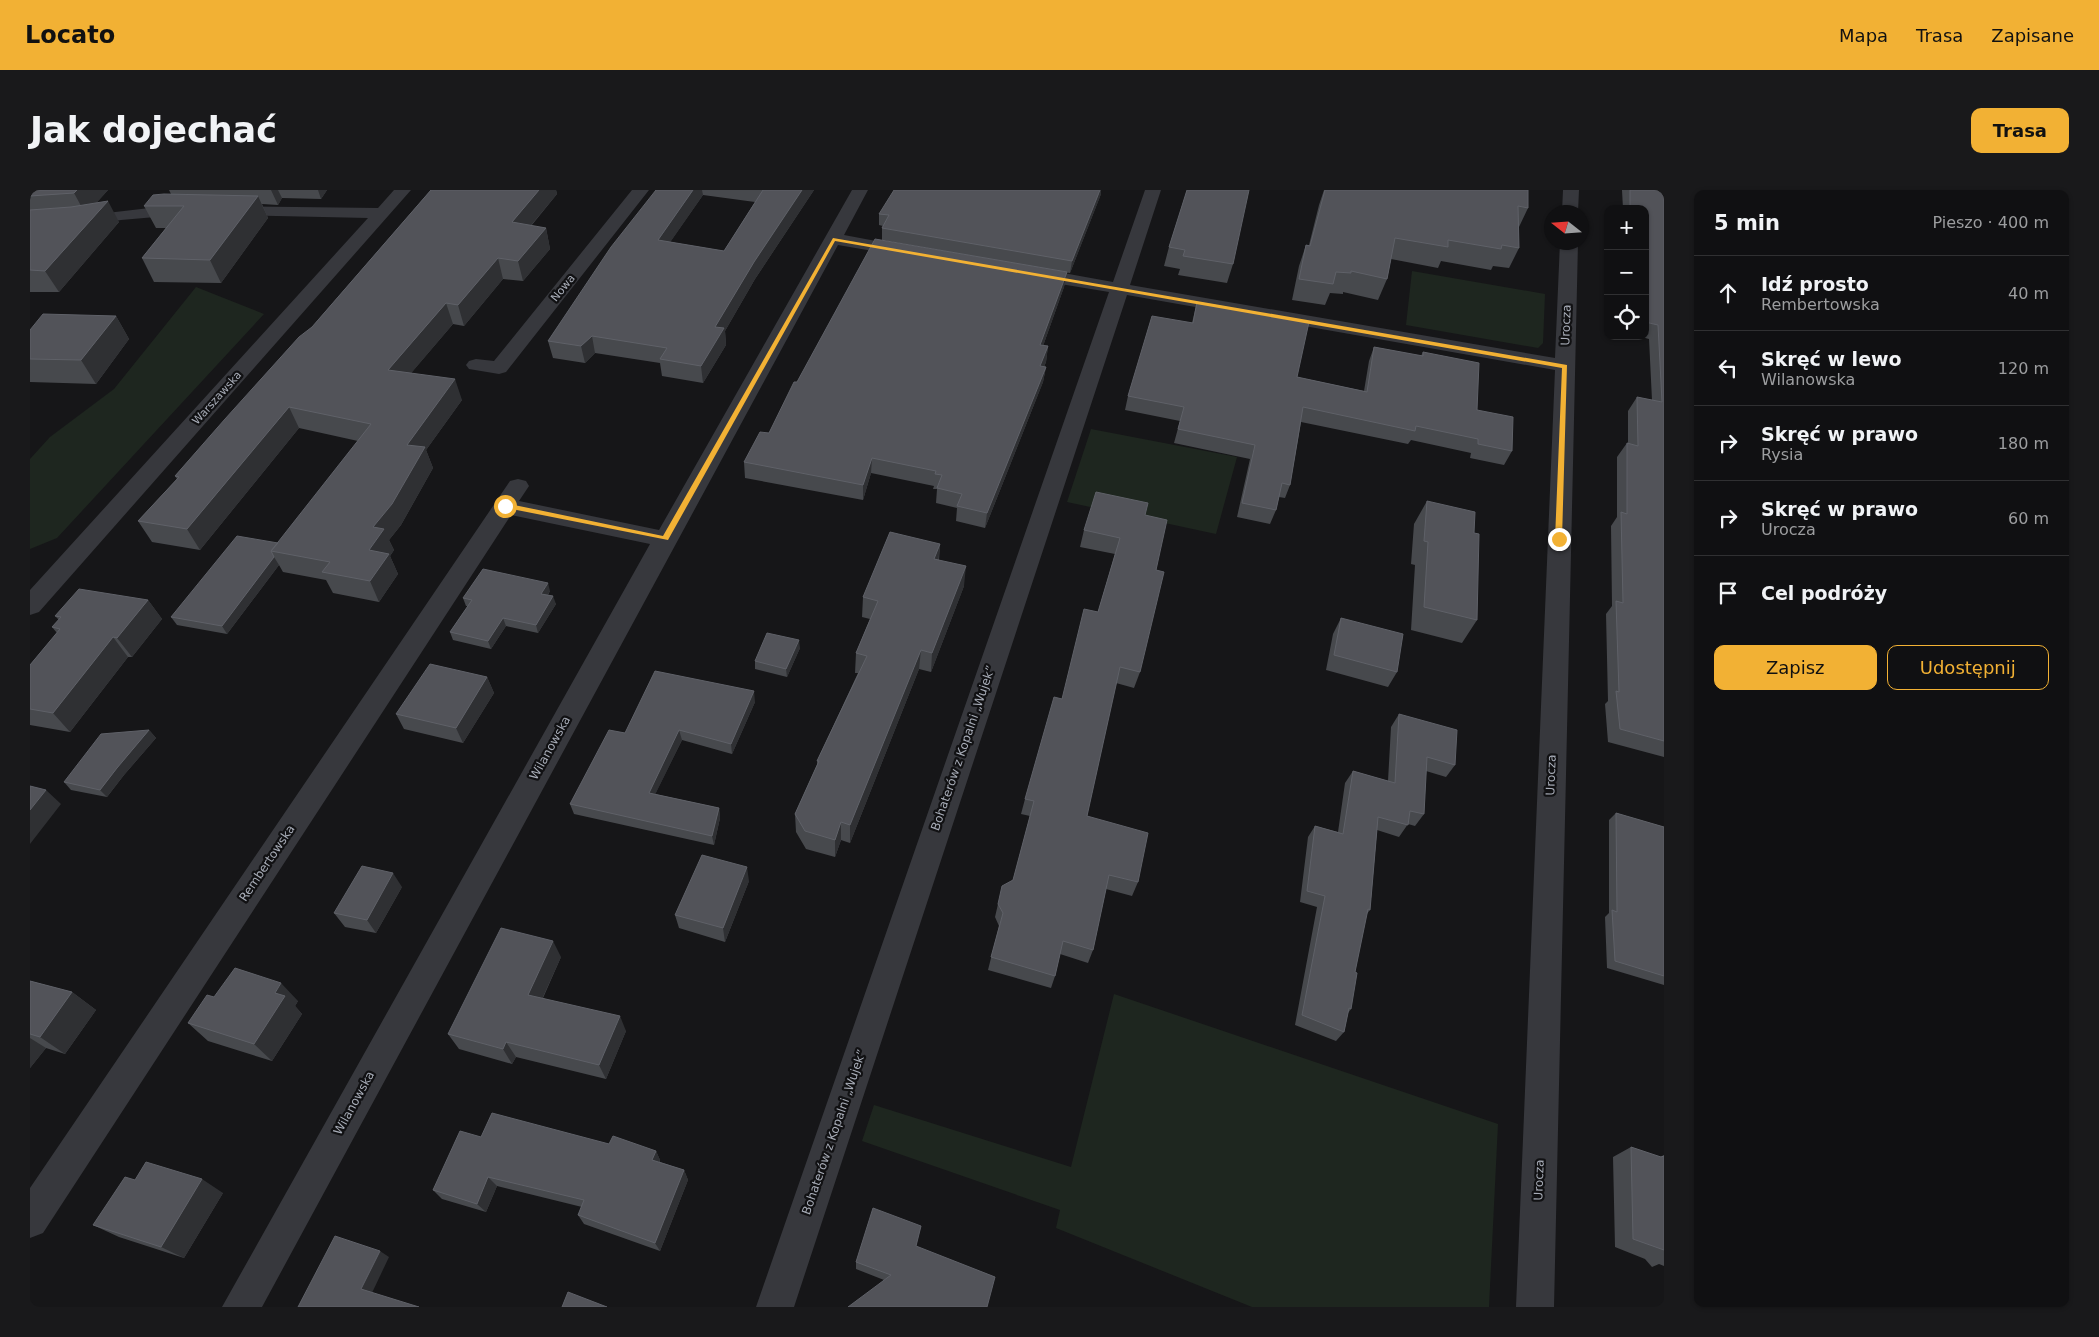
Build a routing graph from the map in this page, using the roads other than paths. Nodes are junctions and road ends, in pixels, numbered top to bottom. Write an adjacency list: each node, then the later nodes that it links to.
1 (403, 190): 7 (street, Warszawska)
2 (641, 190): 14 (street, Nowa)
3 (860, 190): 9 (street, Wilanowska)
4 (1153, 190): 13 (street, Bohaterów z Kopalni „Wujek”)
5 (1571, 190): 6 (street)
6 (1570, 205)
7 (382, 213): 8 (street); 17 (street, Warszawska)
8 (30, 225)
9 (833, 239): 11 (street); 16 (street, Wilanowska)
10 (1569, 250): 15 (street, Urocza)
11 (930, 256)
12 (1007, 269): 13 (street)
13 (1120, 288): 15 (street); 20 (street, Bohaterów z Kopalni „Wujek”)
14 (476, 365)
15 (1565, 366): 21 (street, Urocza)
16 (665, 539): 18 (street, Rembertowska); 19 (street, Wilanowska)
17 (34, 595)
18 (30, 1220)
19 (242, 1307)
20 (775, 1307)
21 (1535, 1307)

